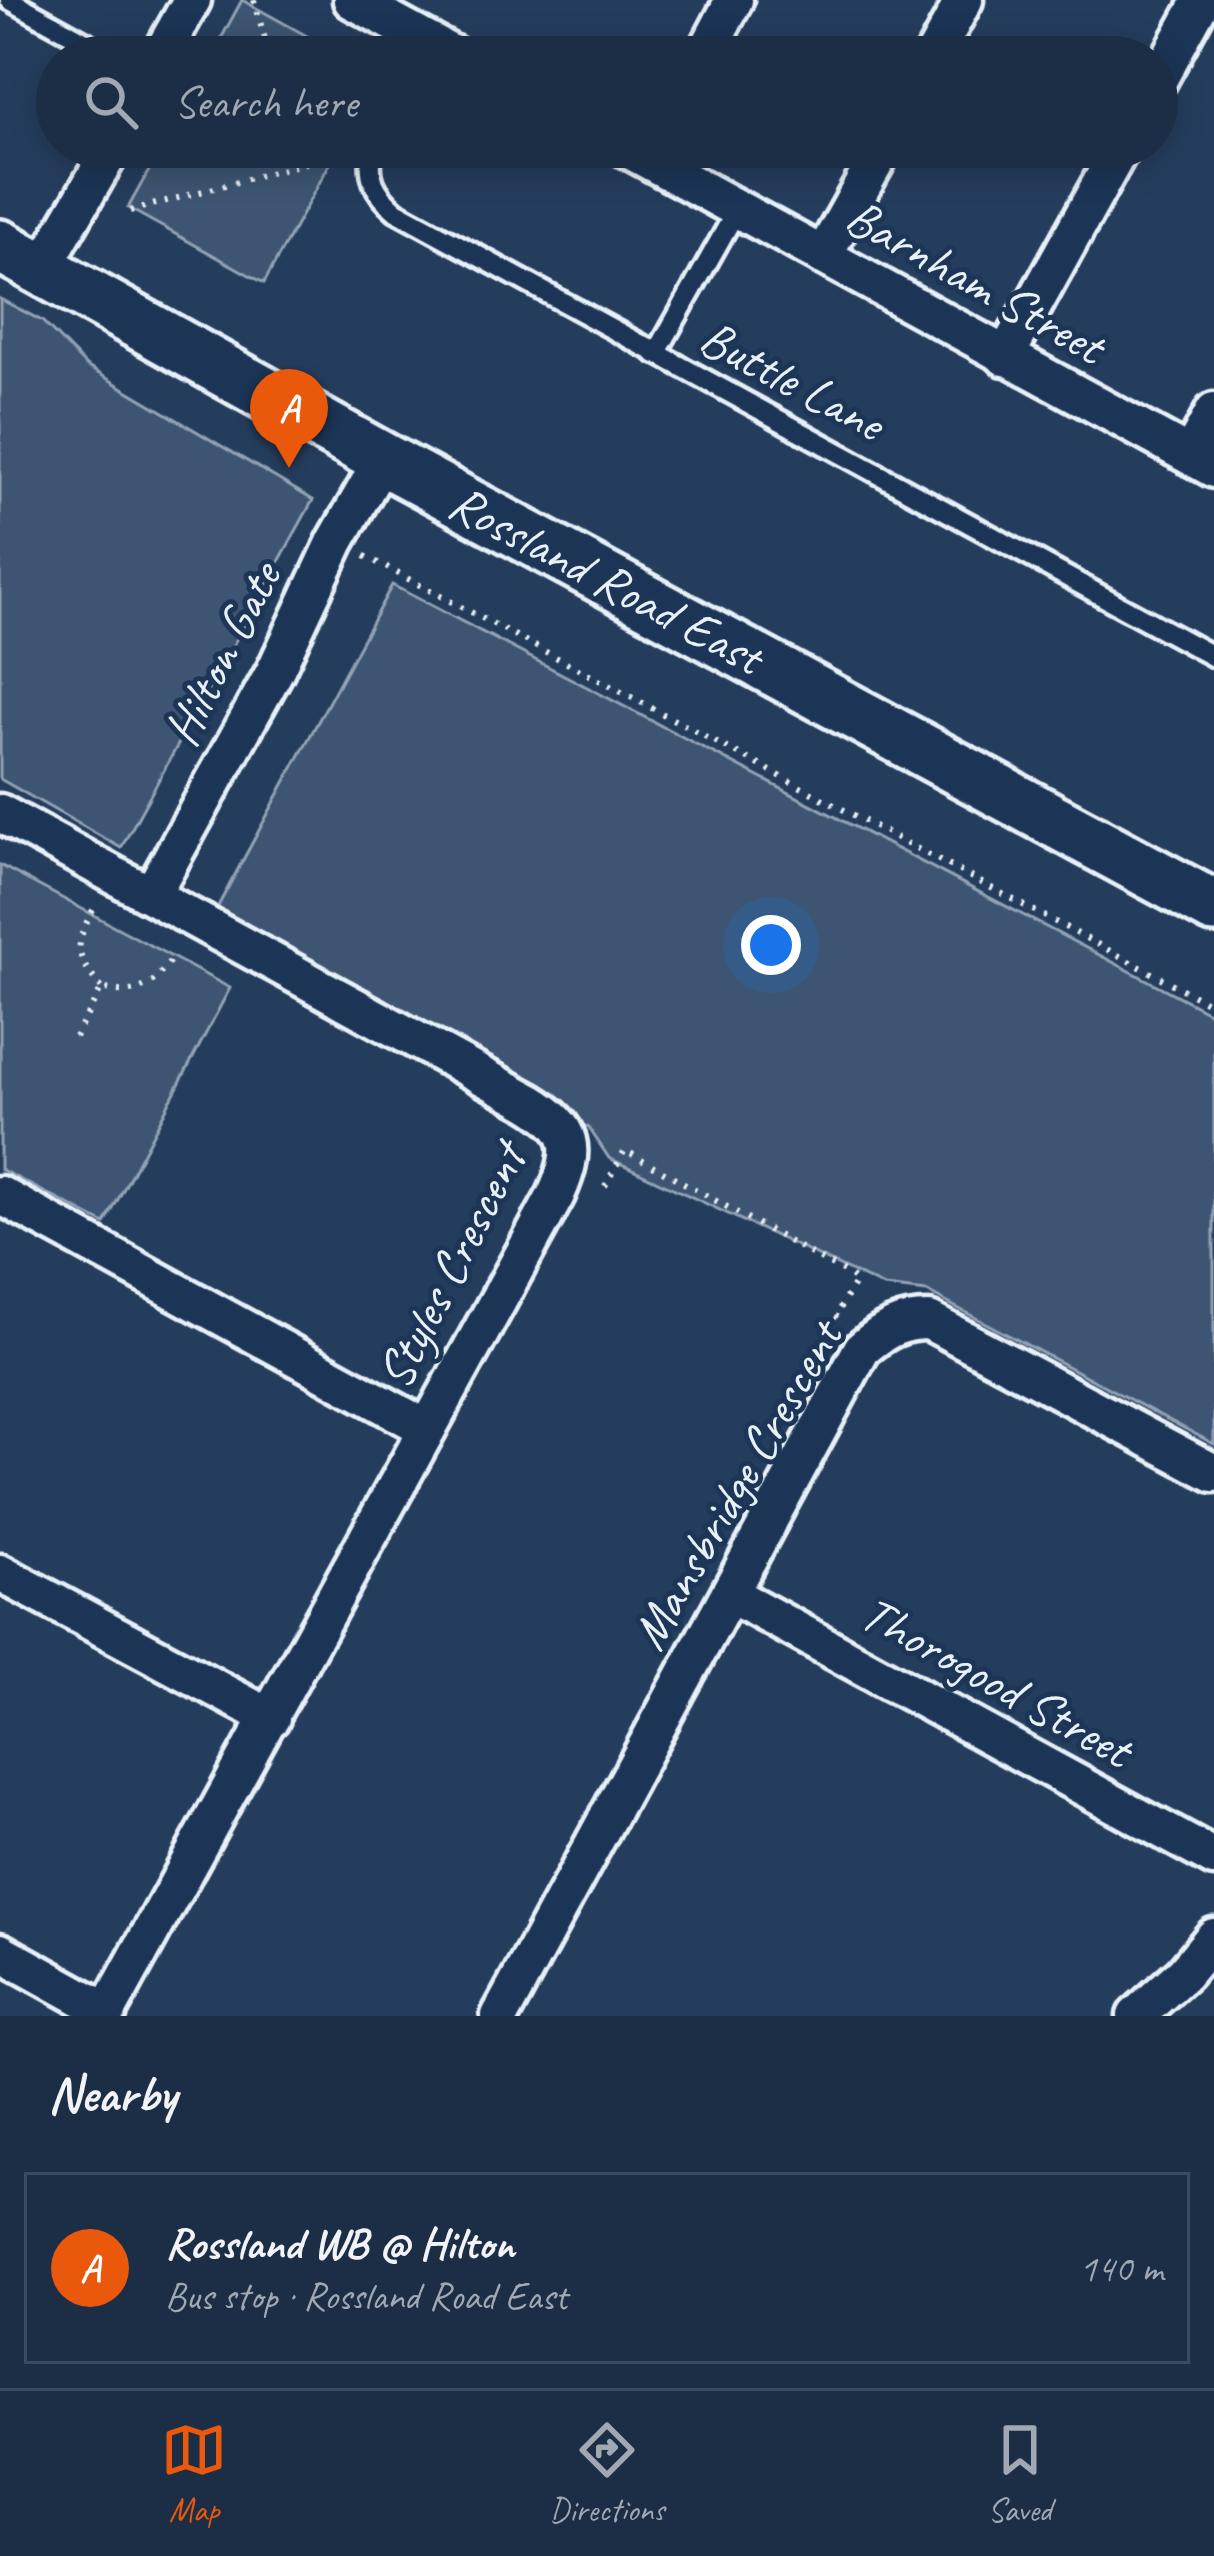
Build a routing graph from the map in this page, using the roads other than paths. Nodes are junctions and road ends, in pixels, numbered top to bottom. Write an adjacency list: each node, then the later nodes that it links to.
1 (10, 0): 7 (lane)
2 (192, 0): 8 (street)
3 (352, 0): 9 (street)
4 (733, 0): 10 (street)
5 (964, 0): 11 (street)
6 (1202, 0): 12 (street)
7 (75, 36)
8 (172, 36)
9 (409, 36)
10 (715, 36)
11 (944, 36)
12 (1178, 44)
13 (96, 168): 20 (street)
14 (372, 168): 21 (lane, Buttle Lane)
15 (671, 168): 18 (street, Barnham Street)
16 (872, 168): 19 (street)
17 (1109, 168): 22 (street)
18 (738, 208): 19 (street, Barnham Street); 21 (lane)
19 (823, 256): 22 (street, Barnham Street)
20 (21, 258): 24 (main road, Rossland Road East)
21 (656, 354): 26 (lane, Buttle Lane)
22 (1005, 357): 25 (street, Barnham Street)
23 (1214, 412): 25 (street)
24 (383, 459): 28 (street, Hilton Gate); 29 (main road, Rossland Road East)
25 (1202, 462)
26 (1214, 657)
27 (0, 813): 28 (street, Styles Crescent)
28 (151, 895): 31 (street, Styles Crescent)
29 (1214, 907)
30 (0, 1195): 31 (street)
31 (425, 1428): 35 (street, Styles Crescent)
32 (1214, 1472): 34 (street, Mansbridge Crescent)
33 (0, 1573): 35 (street)
34 (730, 1594): 36 (street, Thorogood Street); 40 (street, Mansbridge Crescent)
35 (271, 1718): 39 (street, Styles Crescent)
36 (1214, 1858)
37 (1214, 1937): 41 (street)
38 (0, 1952): 39 (street)
39 (106, 2014)
40 (500, 2016)
41 (1136, 2016)

